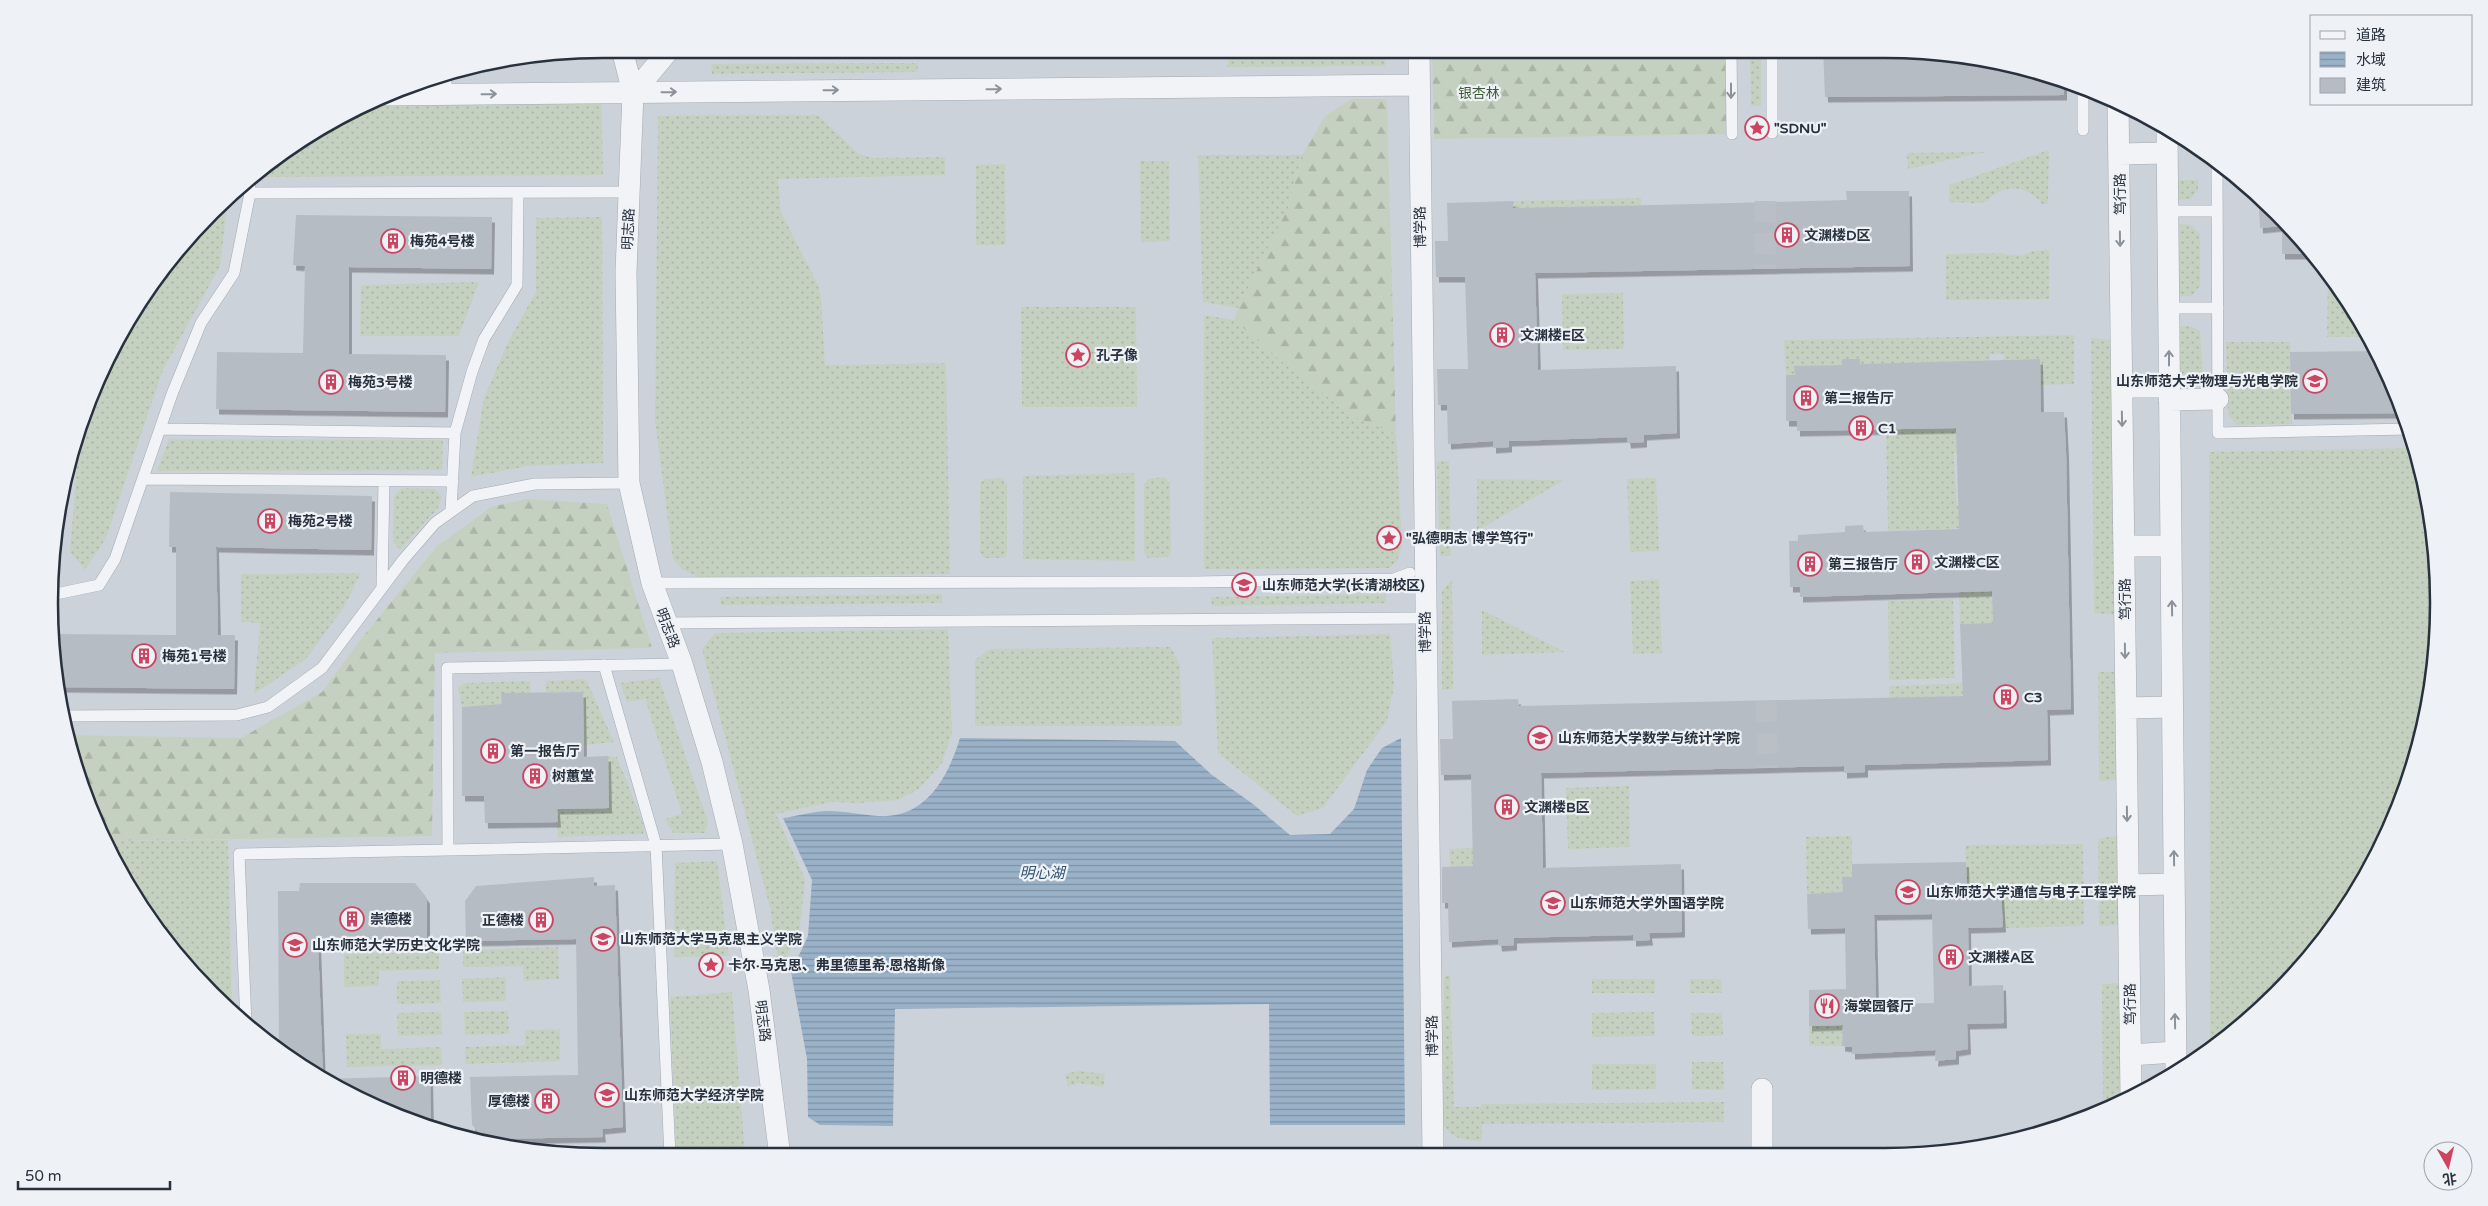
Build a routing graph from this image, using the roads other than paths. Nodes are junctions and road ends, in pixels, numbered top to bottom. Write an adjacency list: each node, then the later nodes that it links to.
1 (624, 58): 8 (street, 明志路)
2 (662, 58): 8 (street)
3 (1419, 58): 7 (street, 博学路)
4 (1731, 58): 15 (lane, one-way to 15)
5 (1772, 58): 14 (lane)
6 (445, 81): 9 (lane)
7 (1418, 85): 8 (street, one-way to 7); 45 (street, 博学路)
8 (633, 93): 9 (street, one-way to 8); 22 (street, 明志路)
9 (448, 94): 10 (street)
10 (405, 95)
11 (2083, 95): 13 (lane)
12 (2118, 110): 18 (street, 笃行路)
13 (2083, 130)
14 (1772, 133)
15 (1732, 134)
16 (2167, 136): 17 (street)
17 (2167, 153): 18 (street); 24 (street)
18 (2119, 154): 28 (street, 笃行路, one-way to 28)
19 (2217, 170): 25 (lane)
20 (250, 188): 23 (lane)
21 (518, 192): 22 (lane); 23 (lane); 33 (lane)
22 (630, 192): 37 (street, 明志路)
23 (250, 193): 32 (lane)
24 (2168, 211): 25 (lane); 26 (street)
25 (2217, 211): 27 (lane)
26 (2169, 308): 27 (lane); 29 (street, one-way to 26)
27 (2218, 308): 30 (lane)
28 (2122, 387): 29 (street); 39 (street, 笃行路, one-way to 39)
29 (2169, 394): 30 (street); 40 (street)
30 (2218, 398): 31 (lane)
31 (2402, 429)
32 (160, 430): 33 (lane); 34 (lane)
33 (455, 433): 36 (lane)
34 (143, 479): 35 (lane); 44 (lane)
35 (384, 481): 36 (lane); 43 (lane)
36 (453, 481): 38 (lane)
37 (629, 483): 38 (lane); 42 (street, 明志路)
38 (451, 511): 43 (lane)
39 (2124, 546): 40 (street); 50 (street, 笃行路, one-way to 50)
40 (2171, 546): 49 (street, one-way to 40)
41 (1410, 574): 42 (lane)
42 (652, 583): 46 (street, 明志路)
43 (382, 588): 51 (lane)
44 (58, 593)
45 (1425, 618): 46 (lane); 64 (street, 博学路)
46 (665, 623): 47 (street, 明志路)
47 (682, 664): 48 (lane); 52 (street, 明志路)
48 (604, 665): 53 (lane); 54 (lane)
49 (2172, 707): 50 (street); 55 (street, one-way to 49)
50 (2126, 708): 56 (street, 笃行路, one-way to 56)
51 (70, 716)
52 (732, 844): 53 (lane); 63 (street, 明志路)
53 (656, 846): 54 (lane); 62 (lane)
54 (448, 850): 57 (lane)
55 (2174, 884): 56 (street); 59 (street, one-way to 55)
56 (2128, 885): 58 (street, 笃行路)
57 (246, 1015)
58 (2130, 1055): 59 (street); 61 (street, 笃行路)
59 (2176, 1061)
60 (1762, 1089): 65 (street)
61 (2131, 1089)
62 (670, 1148)
63 (779, 1148)
64 (1433, 1148)
65 (1762, 1148)

